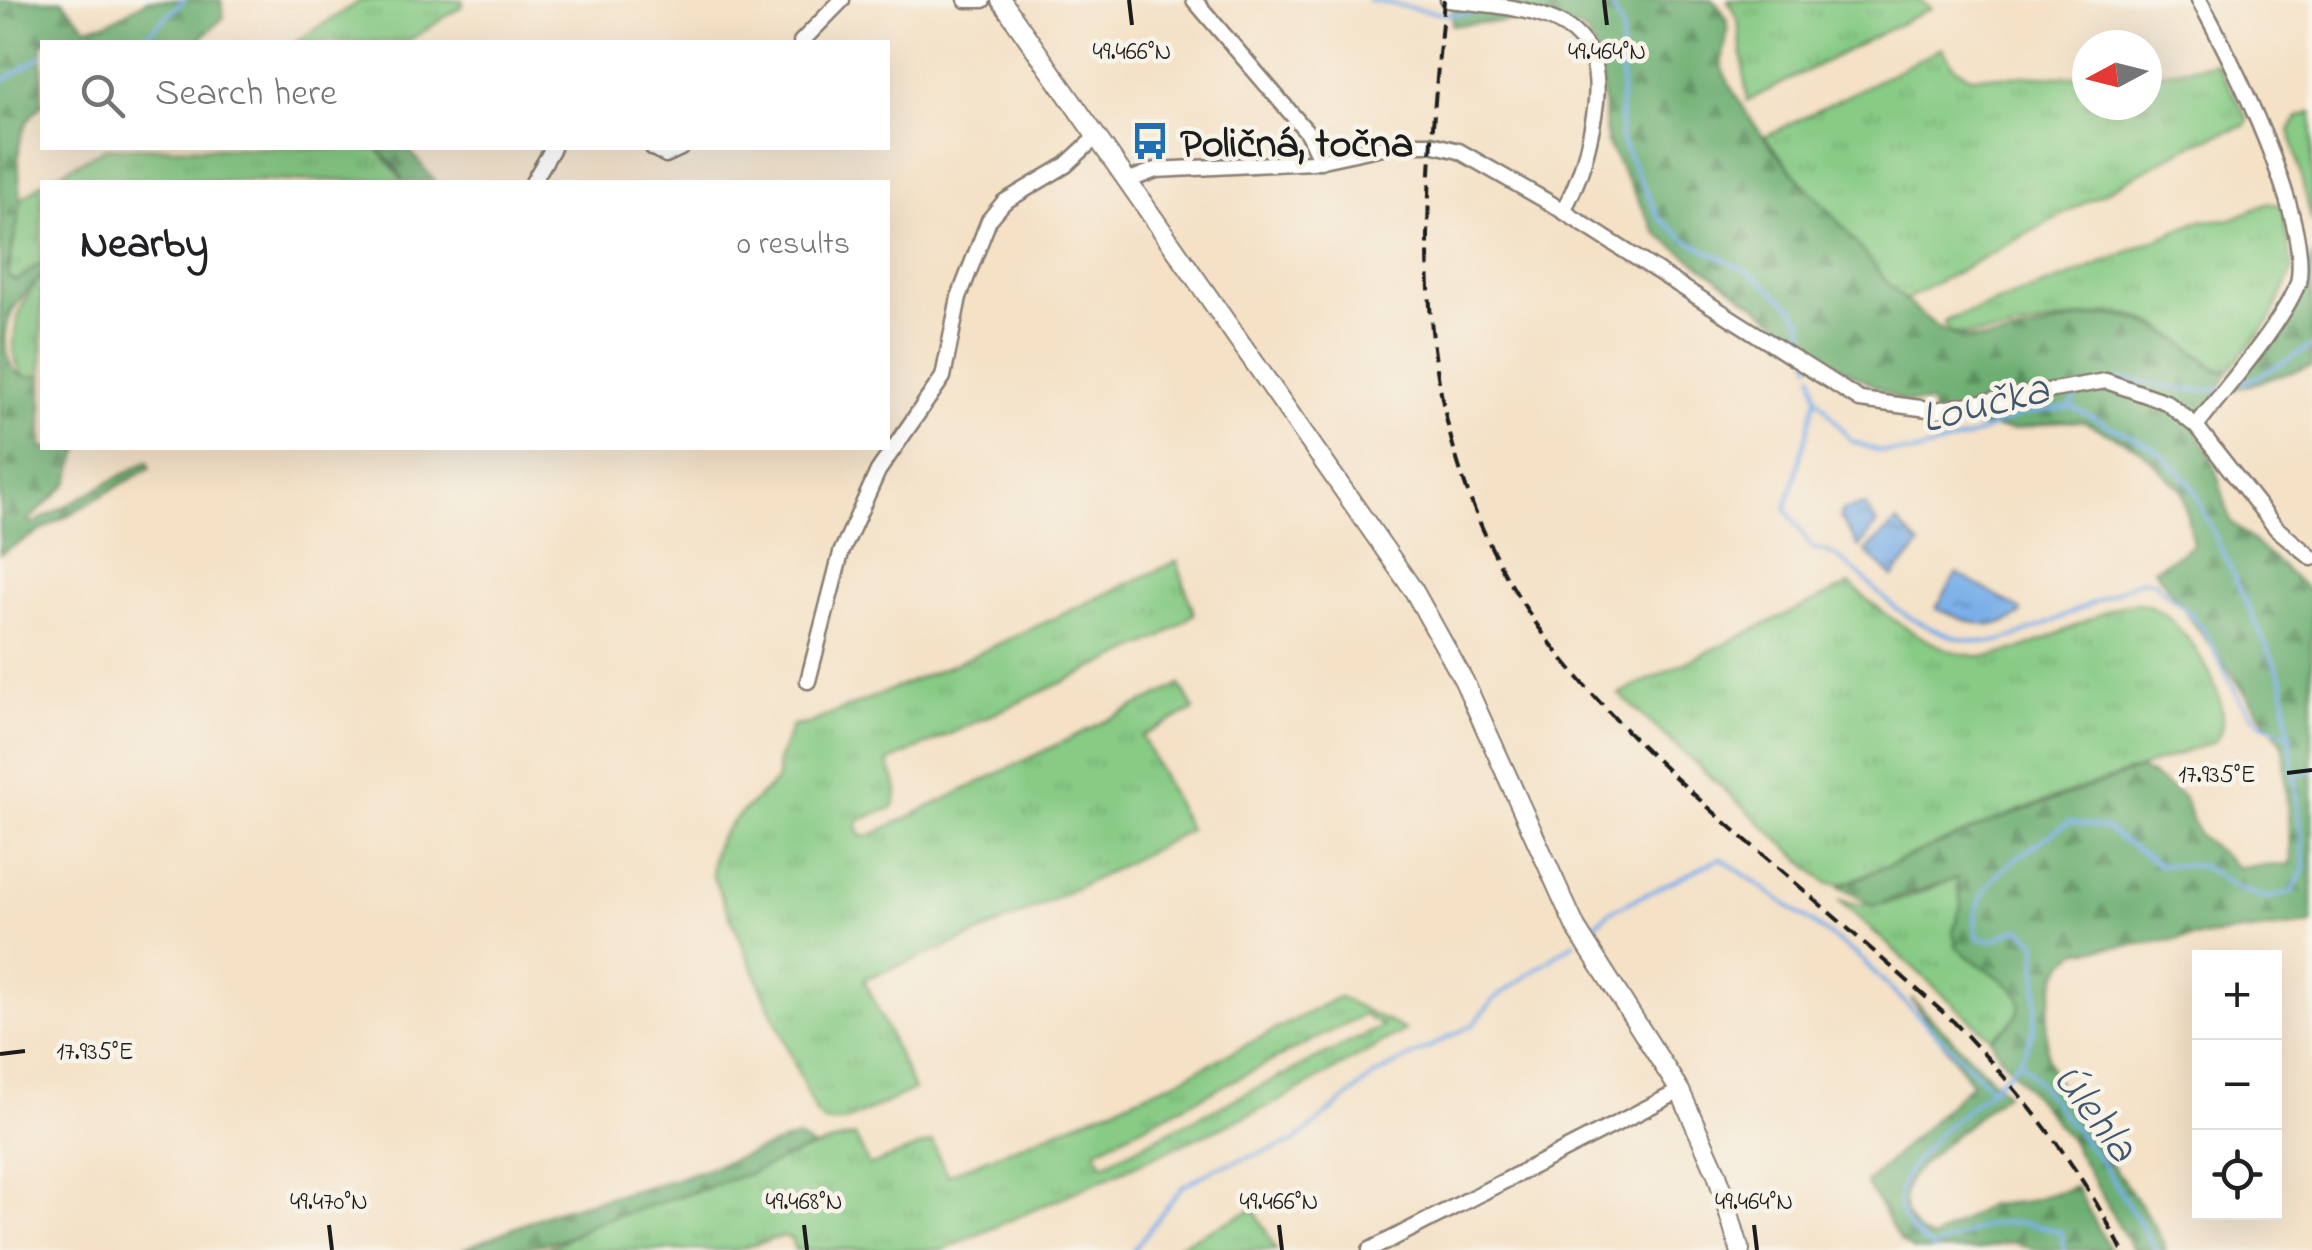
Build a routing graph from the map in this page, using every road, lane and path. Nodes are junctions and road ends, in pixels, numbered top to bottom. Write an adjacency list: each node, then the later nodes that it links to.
1 (842, 0): 8 (street)
2 (966, 0): 3 (street)
3 (983, 0)
4 (1001, 0): 9 (main road)
5 (1194, 0): 11 (street)
6 (1448, 0): 14 (street)
7 (2199, 0): 15 (street)
8 (803, 40)
9 (1096, 137): 13 (main road); 17 (street)
10 (552, 150): 12 (street)
11 (1321, 161): 13 (street); 14 (street)
12 (535, 180)
13 (1127, 181): 18 (main road)
14 (1563, 212): 15 (street)
15 (2196, 426): 16 (street)
16 (2312, 558)
17 (808, 682)
18 (1680, 1091): 19 (street); 20 (main road)
19 (1370, 1250)
20 (1740, 1250)

